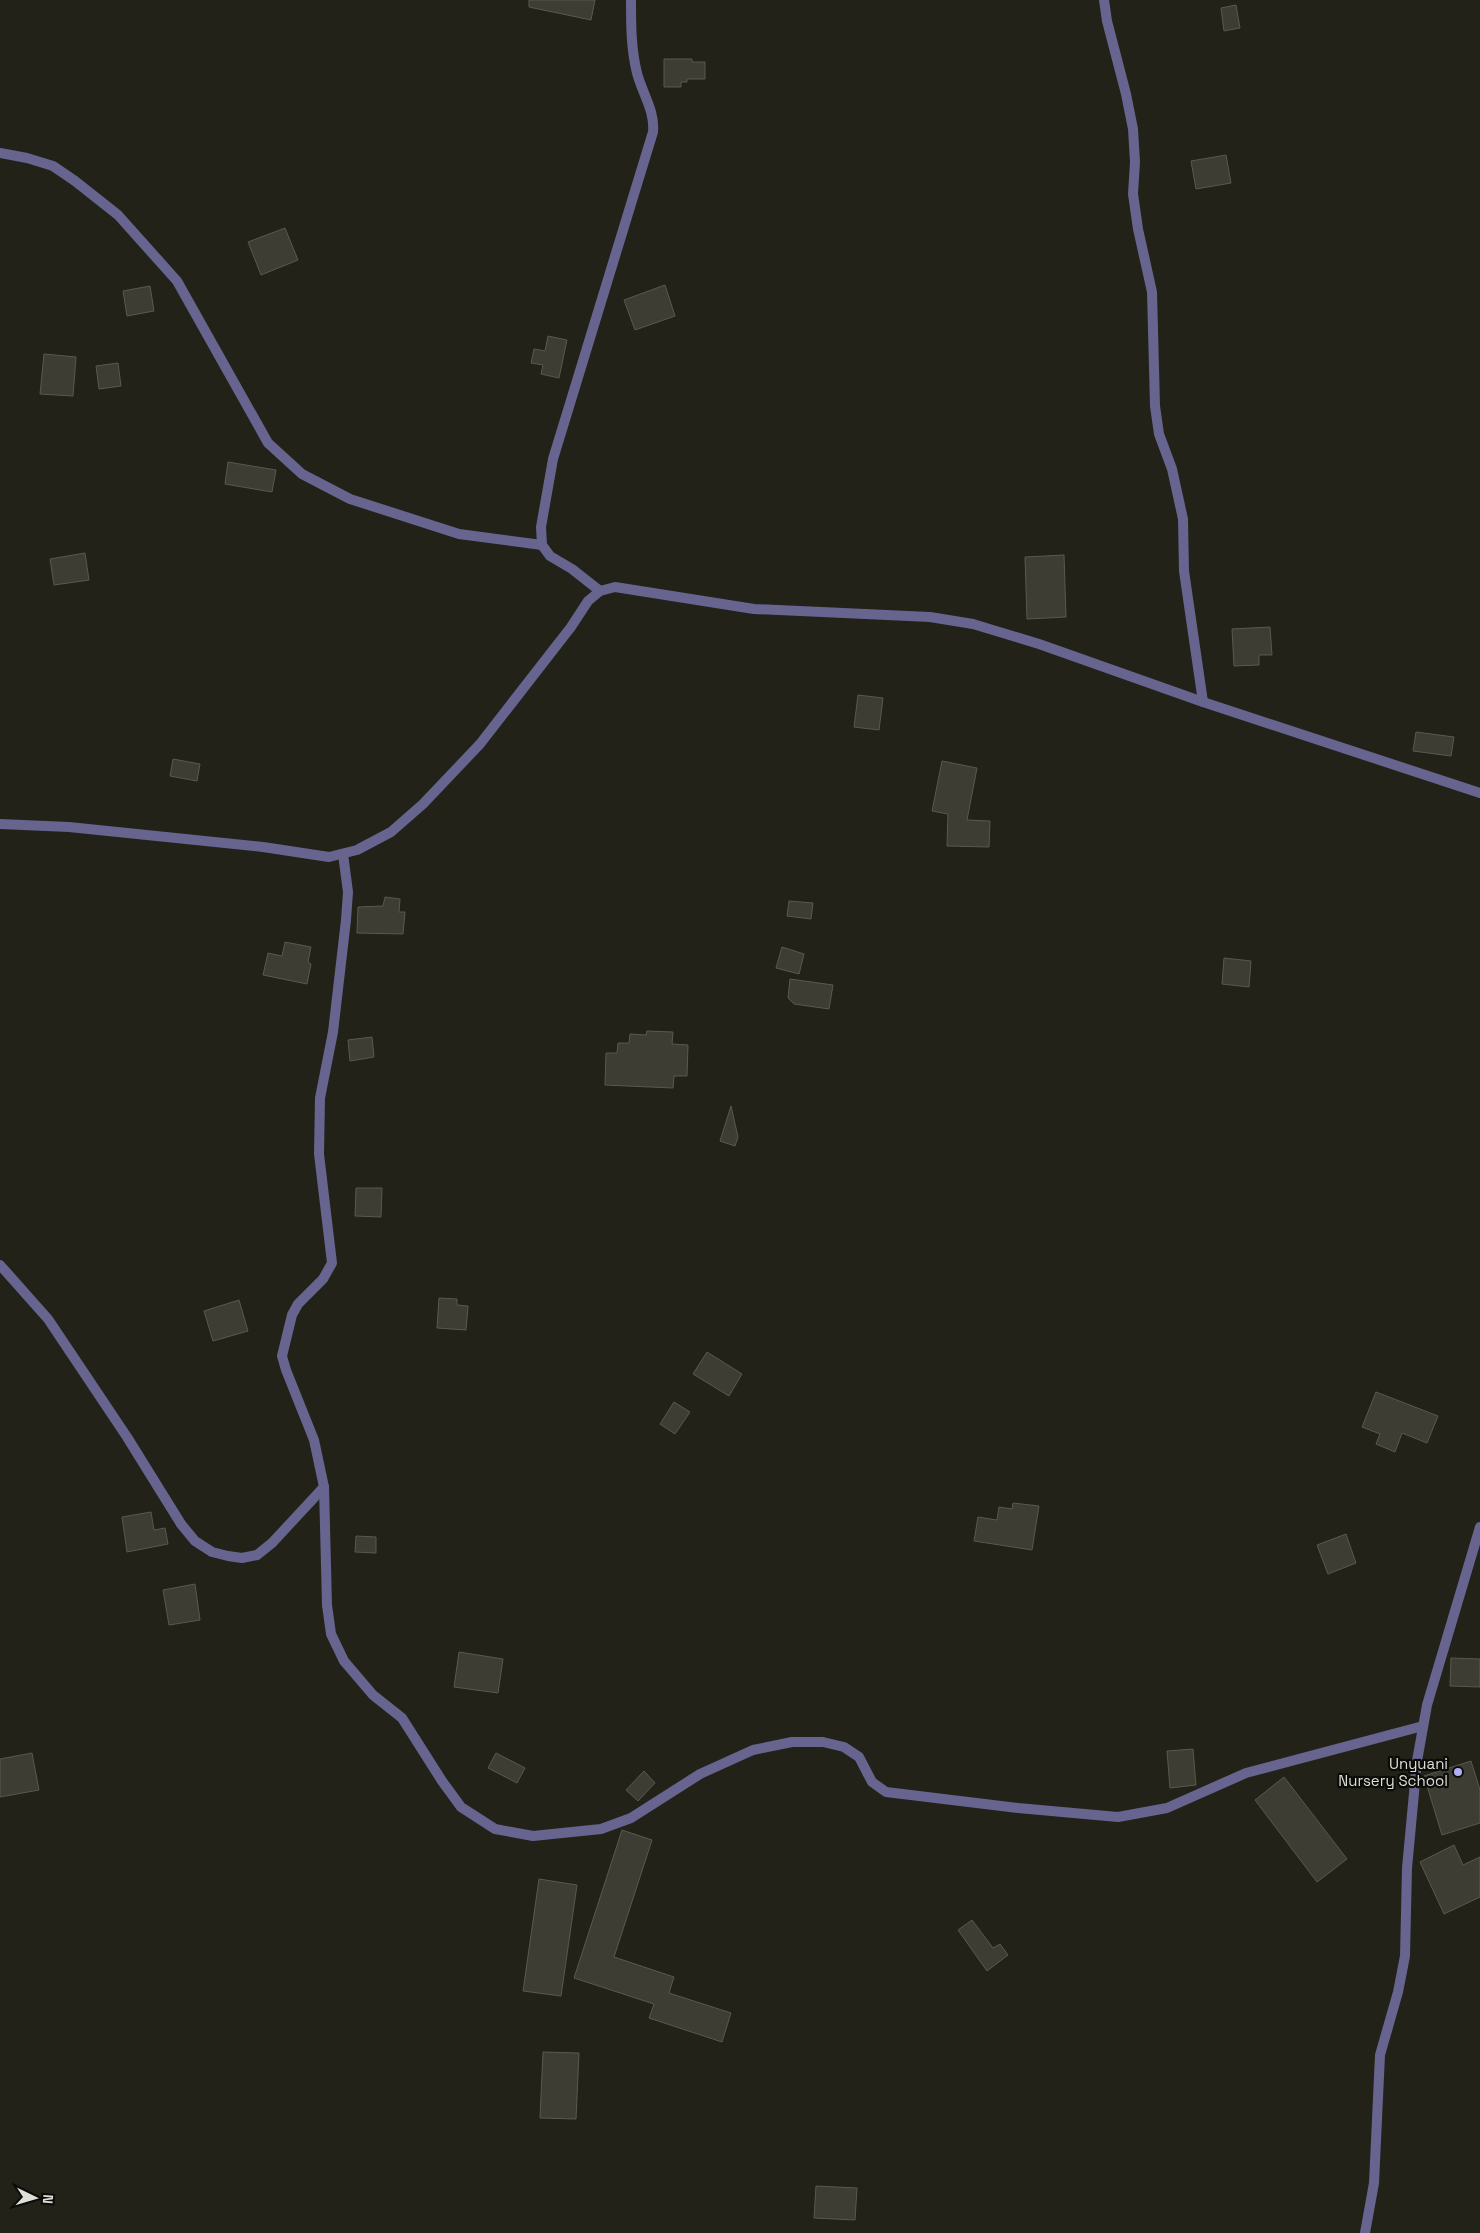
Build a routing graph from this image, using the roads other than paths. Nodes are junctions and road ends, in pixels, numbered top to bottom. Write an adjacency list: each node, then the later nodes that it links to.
1 (631, 0): 4 (street)
2 (1104, 0): 6 (street)
3 (0, 153): 4 (street)
4 (542, 545): 5 (street)
5 (600, 591): 6 (street); 9 (street)
6 (1203, 702): 7 (street)
7 (1480, 793)
8 (0, 824): 9 (street)
9 (343, 854): 11 (street)
10 (0, 1265): 11 (street)
11 (324, 1487): 13 (street)
12 (1480, 1527): 13 (street)
13 (1423, 1726): 14 (street)
14 (1365, 2233)

